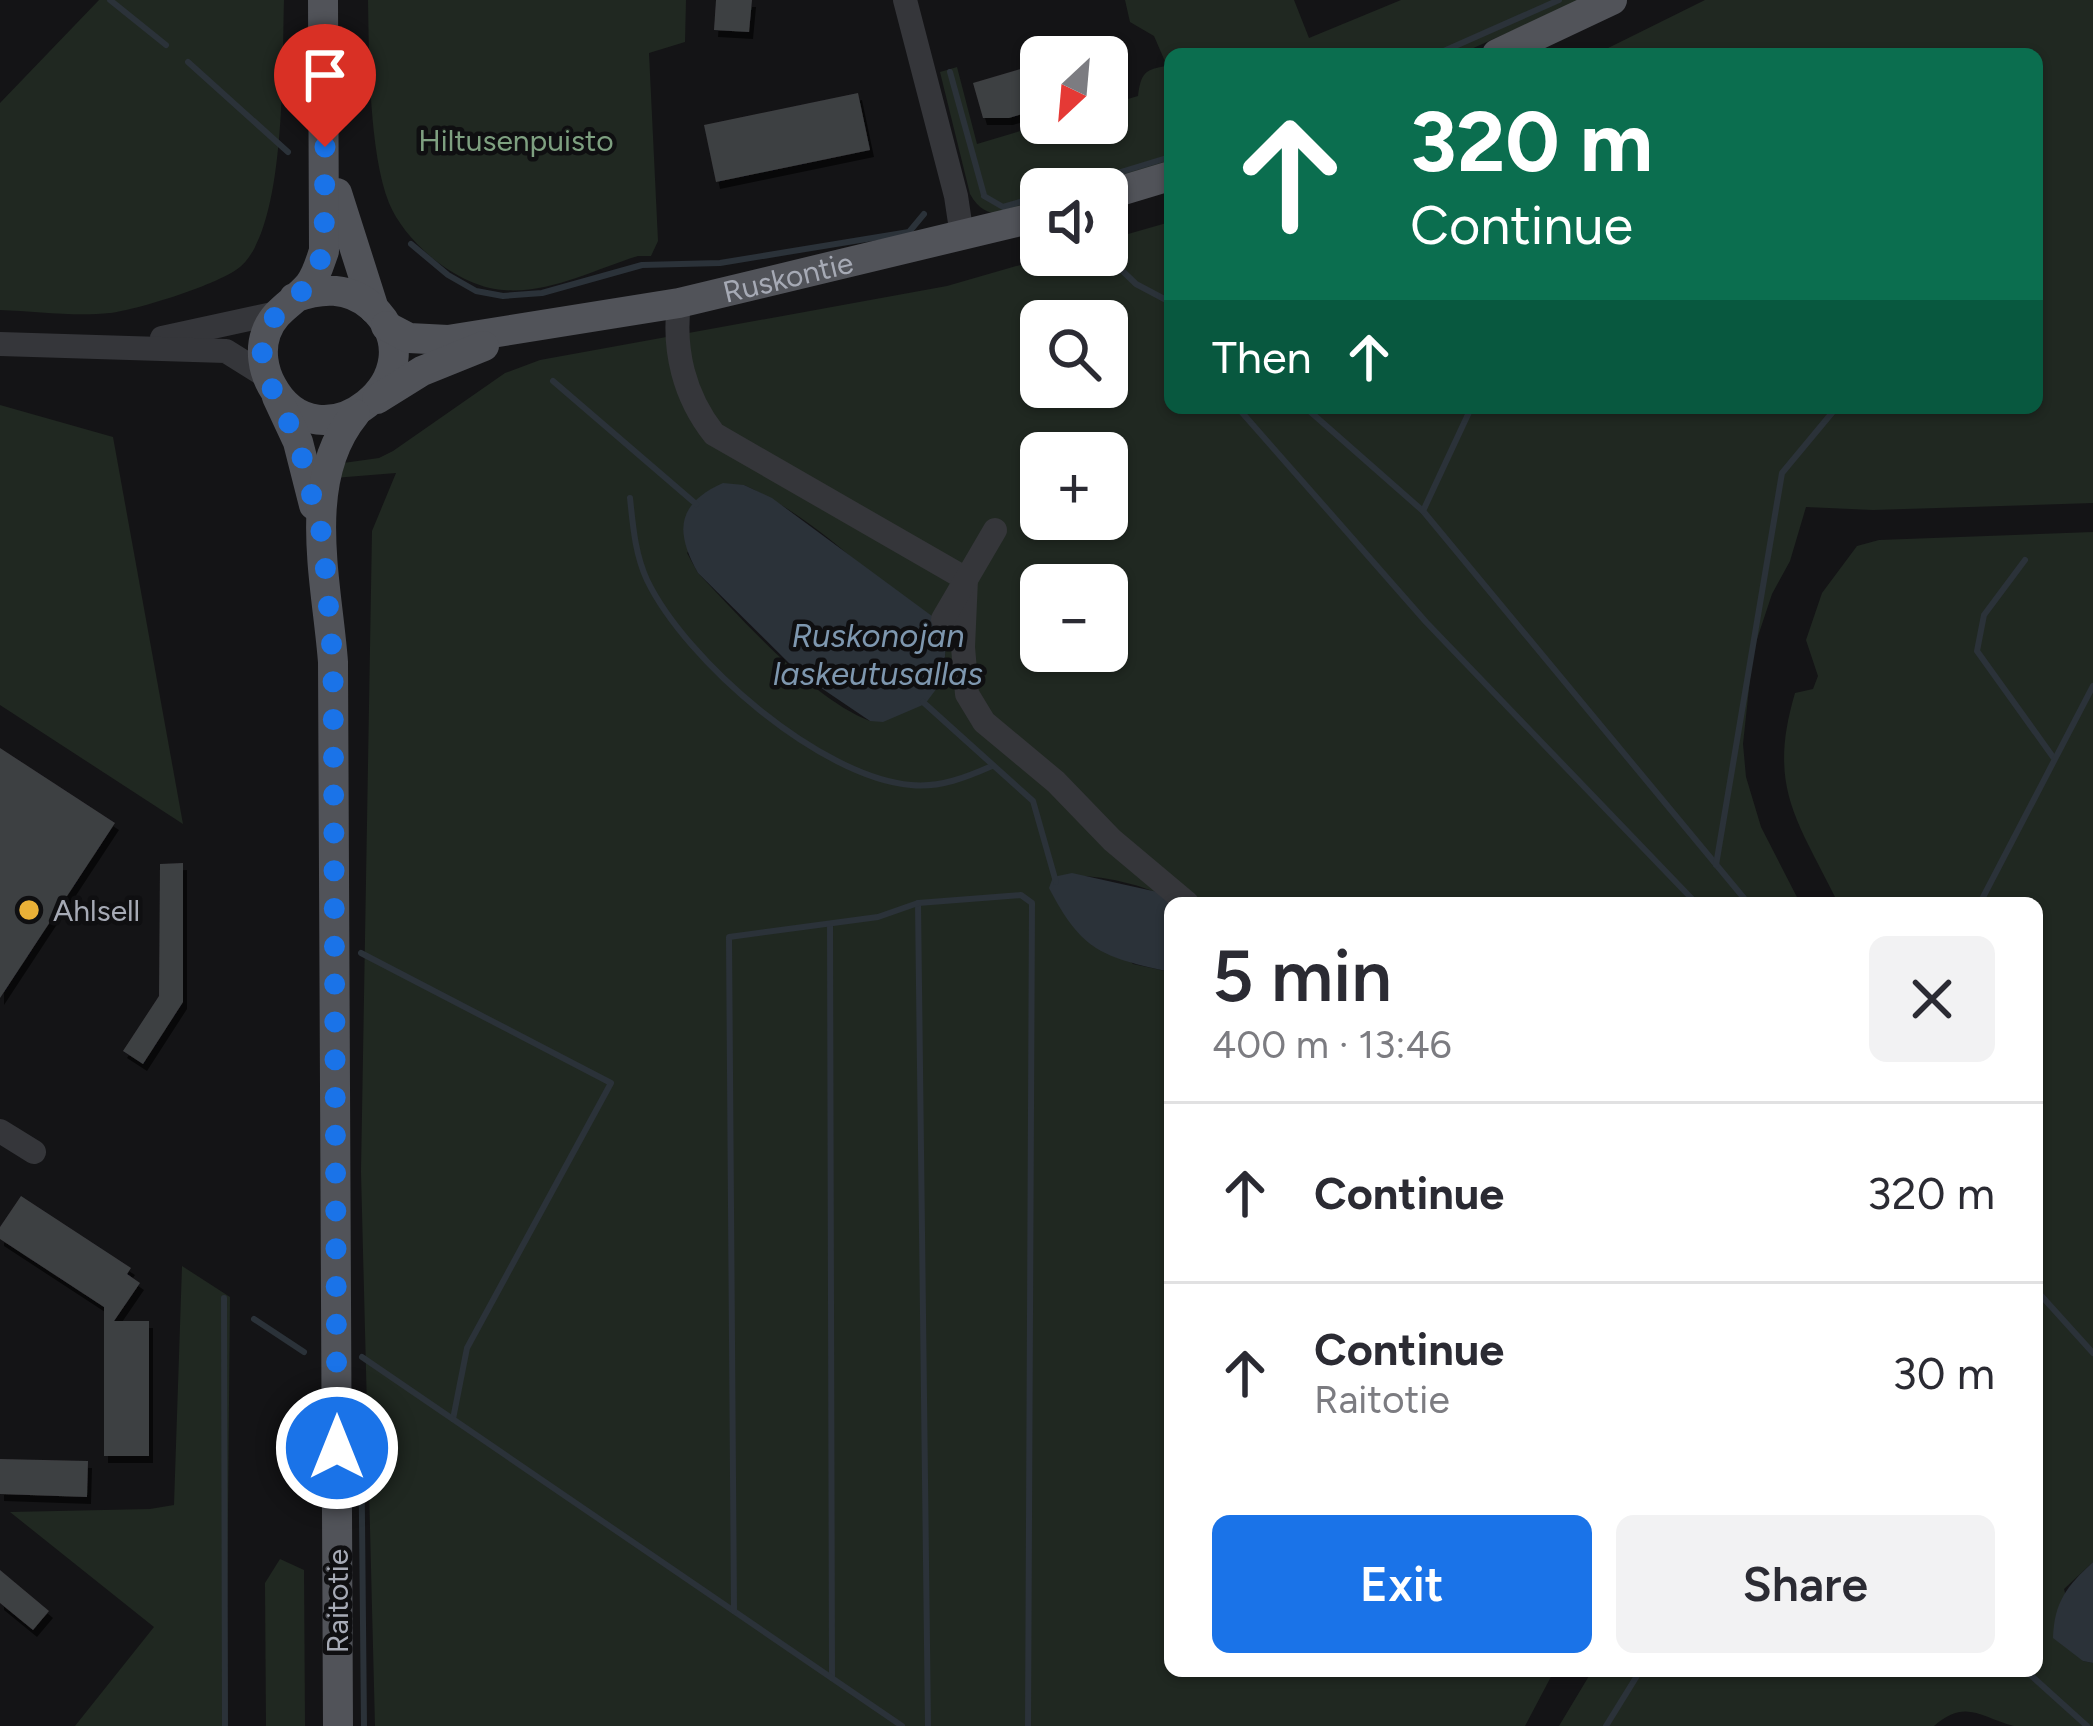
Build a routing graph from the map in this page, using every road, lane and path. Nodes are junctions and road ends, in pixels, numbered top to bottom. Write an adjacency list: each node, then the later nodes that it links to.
1 (323, 0): 5 (main road)
2 (905, 0): 9 (street)
3 (1612, 0): 4 (main road)
4 (1510, 48)
5 (325, 147): 11 (main road); 12 (main road)
6 (1164, 178): 7 (main road)
7 (1128, 189)
8 (1020, 221): 9 (main road, Ruskontie)
9 (962, 236): 10 (main road, Ruskontie)
10 (679, 303): 13 (main road, Ruskontie); 20 (street)
11 (285, 306): 12 (main road); 15 (street); 16 (main road)
12 (380, 317): 13 (main road, Ruskontie); 17 (main road)
13 (535, 326): 17 (main road, Ruskontie)
14 (0, 344): 15 (street)
15 (127, 346): 16 (street)
16 (271, 386): 17 (main road); 19 (main road, Raitotie)
17 (363, 408): 19 (main road, Raitotie)
18 (994, 530): 20 (street)
19 (323, 539): 25 (main road, Raitotie)
20 (967, 579): 21 (street); 22 (street)
21 (943, 619)
22 (1180, 897)
23 (0, 1130): 24 (street)
24 (34, 1152)
25 (338, 1726)

